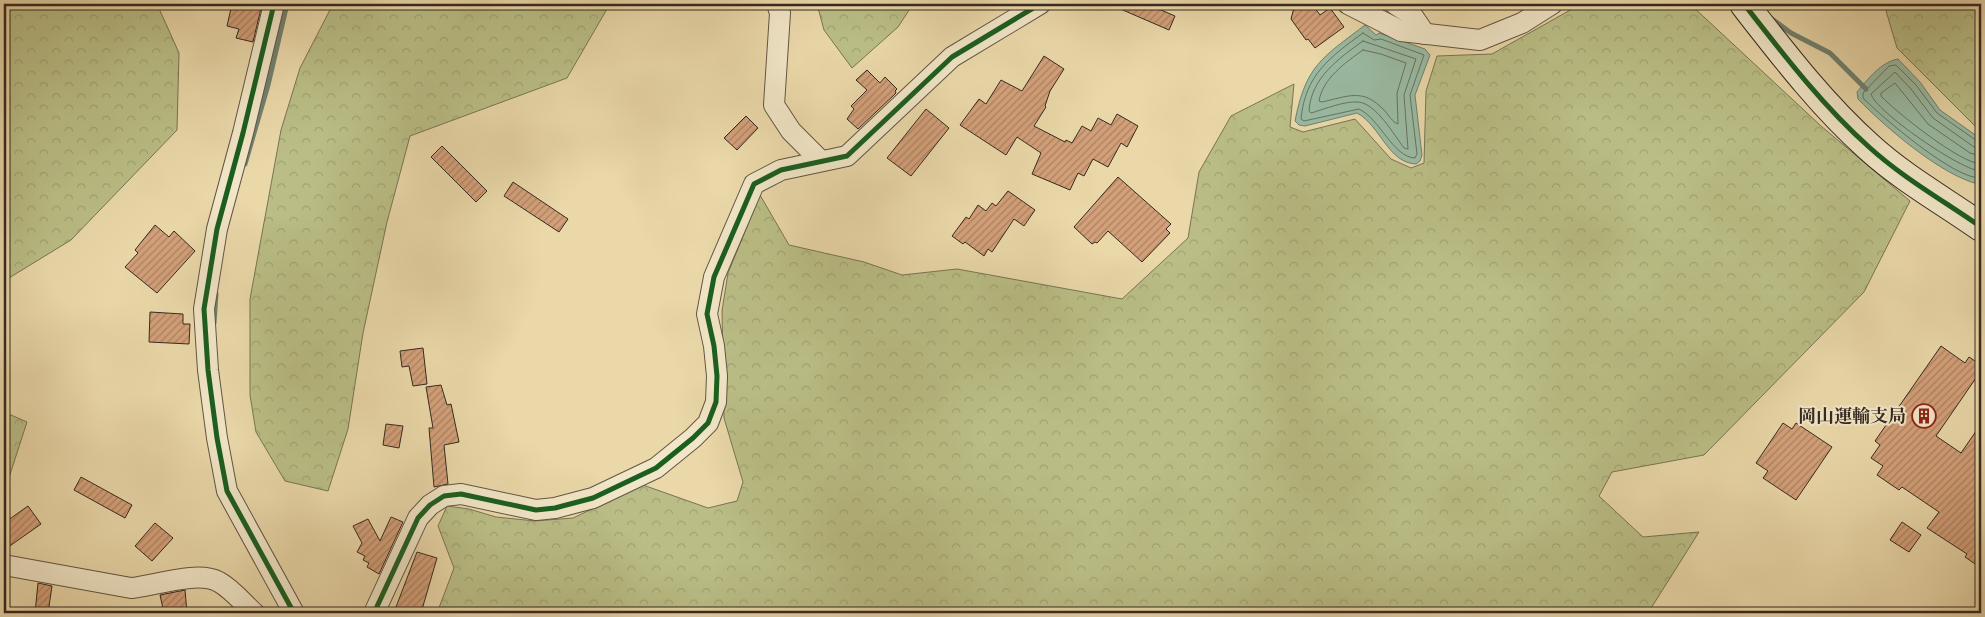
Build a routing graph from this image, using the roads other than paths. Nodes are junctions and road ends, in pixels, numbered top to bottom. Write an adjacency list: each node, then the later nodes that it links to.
1 (274, 4): 13 (street)
2 (777, 4): 9 (street)
3 (1040, 4): 9 (street)
4 (1348, 4): 8 (street)
5 (1396, 4): 8 (street)
6 (1552, 4): 8 (street)
7 (1744, 4): 10 (street)
8 (1425, 34)
9 (821, 161): 14 (street)
10 (1981, 227)
11 (4, 565): 12 (street)
12 (254, 613)
13 (294, 613)
14 (374, 613)

